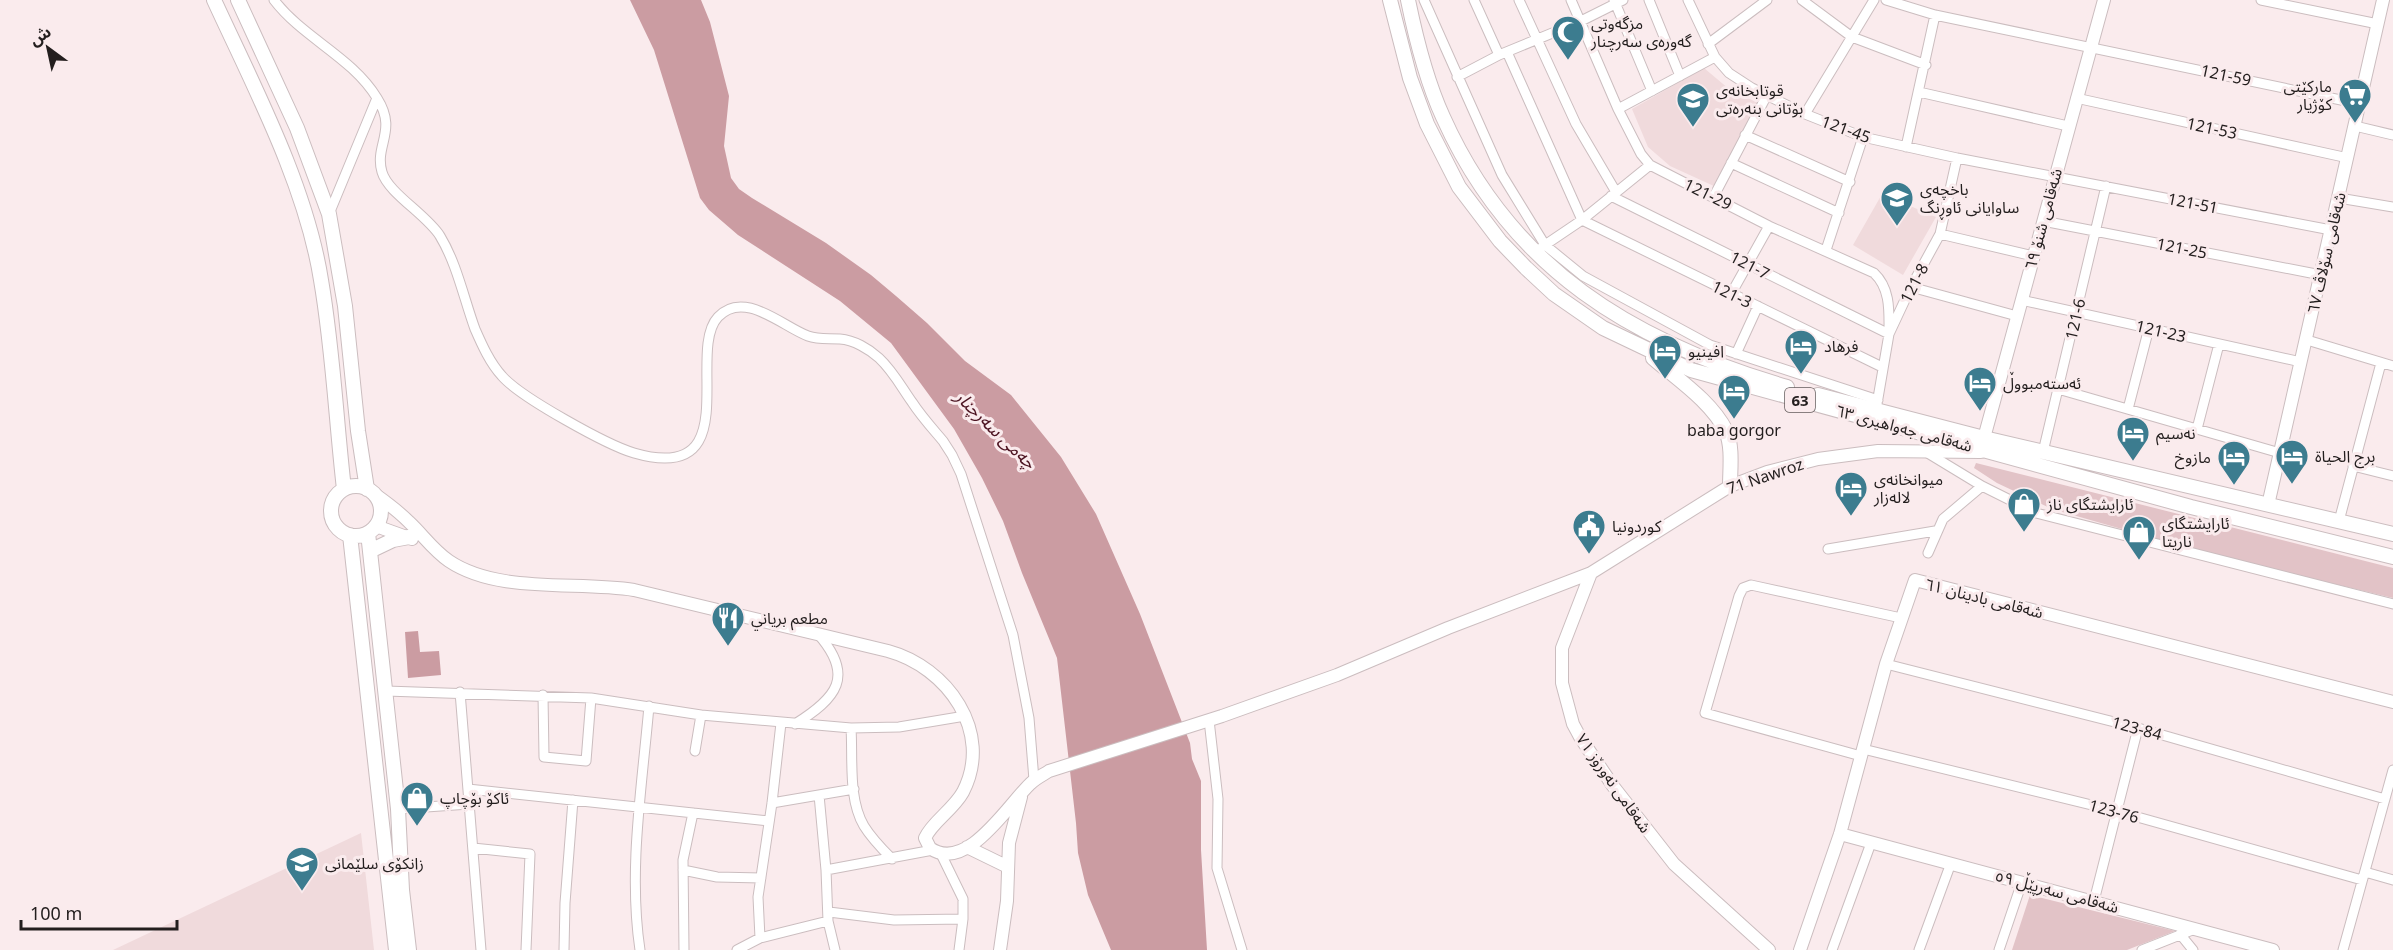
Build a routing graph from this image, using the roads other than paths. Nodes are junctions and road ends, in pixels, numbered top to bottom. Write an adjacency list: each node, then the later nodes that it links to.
1 (214, 0): 103 (main road)
2 (238, 0): 60 (main road)
3 (274, 0): 38 (street)
4 (1390, 0): 83 (main road, شەقامی جەواهیری ٦٣ / 63)
5 (1408, 0): 68 (main road, شەقامی جەواهیری ٦٣ / 63)
6 (1424, 0): 34 (street)
7 (1474, 0): 30 (street)
8 (1519, 0): 26 (street)
9 (1571, 0): 24 (street, 121-29)
10 (1649, 0): 33 (street)
11 (1688, 0): 28 (street, 121-45)
12 (1767, 0): 21 (street)
13 (1802, 0): 27 (street)
14 (1874, 0): 27 (street)
15 (1886, 0): 22 (street, 121-59)
16 (1917, 0): 22 (street)
17 (2104, 0): 29 (street, شەقامی شنۆ ٦٩)
18 (2260, 0): 25 (street)
19 (2383, 0): 25 (street, شەقامی سۆلاڤ ٦٧)
20 (1617, 1): 24 (street); 35 (street)
21 (1753, 5): 28 (street)
22 (1913, 10): 23 (street, 121-59)
23 (1935, 15): 29 (street, 121-59); 32 (street)
24 (1579, 22): 26 (street); 41 (street, 121-29)
25 (2378, 24): 40 (street, شەقامی سۆلاڤ ٦٧)
26 (1538, 37): 30 (street); 56 (street)
27 (1852, 37): 32 (street); 42 (street)
28 (1708, 44): 31 (street, 121-45)
29 (2091, 46): 39 (street, شەقامی شنۆ ٦٩); 40 (street, 121-59)
30 (1503, 54): 34 (street); 62 (street)
31 (1715, 57): 33 (street); 37 (street, 121-45)
32 (1926, 65): 36 (street)
33 (1680, 76): 35 (street)
34 (1457, 77): 68 (street)
35 (1652, 91): 41 (street)
36 (1919, 92): 43 (street); 48 (street)
37 (1767, 95): 42 (street, 121-45); 45 (street)
38 (377, 98): 60 (street); 138 (street)
39 (2076, 98): 43 (street, شەقامی شنۆ ٦٩); 50 (street, 121-53)
40 (2360, 104): 44 (street, شەقامی سۆلاڤ ٦٧)
41 (1618, 109): 52 (street, 121-29)
42 (1805, 114): 47 (street, 121-45)
43 (2068, 126): 53 (street, شەقامی شنۆ ٦٩)
44 (2355, 126): 46 (street); 50 (street, شەقامی سۆلاڤ ٦٧)
45 (1745, 135): 51 (street); 54 (street)
46 (2393, 135)
47 (1863, 137): 48 (street, 121-45); 54 (street)
48 (1906, 147): 49 (street, 121-45)
49 (1957, 158): 53 (street, 121-45); 67 (street, 121-8)
50 (2348, 158): 58 (street, شەقامی سۆلاڤ ٦٧)
51 (1731, 163): 57 (street); 61 (street)
52 (1650, 165): 56 (street); 57 (street, 121-29)
53 (2055, 177): 55 (street, 121-51); 63 (street, شەقامی شنۆ ٦٩)
54 (1850, 182): 61 (street)
55 (2106, 186): 65 (street, 121-51); 66 (street, 121-6)
56 (1613, 194): 62 (street); 71 (street, 121-7)
57 (1714, 196): 64 (street, 121-29)
58 (2339, 198): 59 (street); 65 (street, شەقامی سۆلاڤ ٦٧)
59 (2393, 207)
60 (328, 213): 104 (main road)
61 (1839, 213): 69 (street)
62 (1582, 220): 68 (street); 74 (street, 121-3)
63 (2043, 221): 66 (street, 121-25); 70 (street, شەقامی شنۆ ٦٩)
64 (1769, 226): 69 (street, 121-29); 71 (street)
65 (2331, 230): 72 (street, شەقامی سۆلاڤ ٦٧)
66 (2096, 231): 72 (street, 121-25); 77 (street, 121-6)
67 (1940, 234): 70 (street); 73 (street, 121-8)
68 (1540, 248): 84 (street); 90 (main road, شەقامی جەواهیری ٦٣ / 63)
69 (1826, 250): 80 (street, 121-29)
70 (2033, 256): 75 (street, شەقامی شنۆ ٦٩)
71 (1747, 264): 74 (street); 80 (street, 121-7)
72 (2321, 275): 81 (street, شەقامی سۆلاڤ ٦٧)
73 (1911, 287): 78 (street); 80 (street, 121-8)
74 (1731, 294): 76 (street, 121-3)
75 (2021, 300): 77 (street, 121-23); 78 (street, شەقامی شنۆ ٦٩)
76 (1758, 306): 84 (street); 88 (street, 121-3)
77 (2076, 312): 79 (street, 121-23); 89 (street, 121-6)
78 (2017, 316): 94 (street, شەقامی شنۆ ٦٩)
79 (2149, 328): 82 (street, 121-23); 91 (street)
80 (1890, 334): 88 (street, 121-8)
81 (2307, 340): 85 (street, شەقامی سۆلاڤ ٦٧); 86 (street)
82 (2219, 344): 85 (street, 121-23); 92 (street)
83 (1643, 349): 93 (main road, شەقامی جەواهیری ٦٣ / 63); 101 (main road)
84 (1736, 354): 90 (street)
85 (2301, 362): 98 (street, شەقامی سۆلاڤ ٦٧)
86 (2381, 363): 87 (street); 99 (street)
87 (2393, 366)
88 (1882, 367): 90 (street, 121-8)
89 (2058, 389): 91 (street); 97 (street, 121-6)
90 (1877, 405): 93 (main road, شەقامی جەواهیری ٦٣ / 63)
91 (2128, 409): 92 (street)
92 (2197, 429): 98 (street)
93 (1935, 431): 94 (main road, شەقامی جەواهیری ٦٣ / 63); 96 (main road, شەقامی جەواهیری ٦٣ / 63)
94 (1984, 438): 97 (main road, شەقامی جەواهیری ٦٣ / 63)
95 (1926, 452): 96 (street, 71 Nawroz); 101 (street, 71 Nawroz); 102 (street)
96 (1993, 452): 116 (main road, شەقامی جەواهیری ٦٣ / 63)
97 (2043, 452): 105 (main road, شەقامی جەواهیری ٦٣ / 63)
98 (2280, 453): 105 (street, شەقامی سۆلاڤ ٦٧)
99 (2353, 466): 100 (street); 106 (street)
100 (2393, 476)
101 (1730, 486): 117 (street, 71 Nawroz)
102 (1982, 486): 108 (street); 118 (street)
103 (344, 489): 104 (main road); 110 (main road)
104 (370, 491): 107 (main road); 112 (street)
105 (2268, 505): 106 (main road, شەقامی جەواهیری ٦٣ / 63)
106 (2338, 521): 109 (main road, شەقامی جەواهیری ٦٣ / 63)
107 (372, 529): 110 (main road); 111 (street); 114 (main road)
108 (1935, 531): 113 (street); 115 (street)
109 (2393, 534)
110 (350, 535): 172 (main road)
111 (409, 537): 112 (street); 114 (main road)
112 (430, 546): 120 (street)
113 (1828, 549)
114 (370, 551): 122 (main road)
115 (1928, 553)
116 (2393, 557)
117 (1591, 573): 130 (street, 71 Nawroz); 184 (street, شەقامی نەورۆز ٧١)
118 (2393, 604)
119 (1901, 618): 121 (street, شەقامی بادینان ٦١); 126 (street, شەقامی بادینان ٦١); 136 (street, 123-76)
120 (817, 633): 129 (street); 132 (street)
121 (1887, 664): 134 (street, 123-84); 136 (street, شەقامی بادینان ٦١)
122 (386, 690): 123 (street); 148 (main road)
123 (460, 692): 124 (street); 139 (street)
124 (543, 695): 125 (street); 125 (street)
125 (591, 698): 127 (street)
126 (2393, 702)
127 (649, 706): 128 (street); 147 (street)
128 (700, 716): 131 (street); 135 (street)
129 (965, 716): 133 (street); 156 (street)
130 (1206, 721): 138 (street, 71 Nawroz); 183 (street)
131 (781, 723): 132 (street); 145 (street)
132 (795, 724): 133 (street)
133 (851, 728): 140 (street)
134 (2138, 728): 143 (street, 123-84); 149 (street)
135 (695, 751)
136 (1862, 753): 149 (street, 123-76); 152 (street, شەقامی بادینان ٦١)
137 (2392, 777): 143 (street)
138 (1034, 780): 141 (street, 71 Nawroz)
139 (468, 789): 144 (street); 146 (street)
140 (854, 789): 142 (street); 157 (street)
141 (1022, 793): 154 (street, 71 Nawroz); 159 (street)
142 (819, 795): 145 (street); 161 (street)
143 (2385, 799): 162 (street)
144 (573, 800): 147 (street); 176 (street)
145 (772, 803): 151 (street)
146 (470, 804): 148 (street); 155 (street)
147 (640, 807): 150 (street); 177 (street)
148 (398, 808): 173 (main road)
149 (2116, 811): 162 (street, 123-76); 166 (street)
150 (693, 813): 151 (street); 160 (street)
151 (770, 821): 163 (street)
152 (1840, 834): 153 (street, شەقامی سەرپێڵ ٥٩); 185 (street, شەقامی بادینان ٦١)
153 (1871, 843): 158 (street, شەقامی سەرپێڵ ٥٩); 186 (street)
154 (967, 847): 156 (street); 159 (street)
155 (473, 848): 174 (street); 175 (street)
156 (937, 852): 157 (street); 168 (street)
157 (892, 859): 161 (street)
158 (1951, 862): 165 (street, شەقامی سەرپێڵ ٥٩); 187 (street)
159 (1008, 867): 182 (street)
160 (683, 870): 163 (street); 178 (street)
161 (826, 870): 167 (street)
162 (2364, 876): 164 (street, 123-76); 192 (street)
163 (761, 878): 171 (street)
164 (2393, 880)
165 (2022, 882): 166 (street, شەقامی سەرپێڵ ٥٩); 188 (street)
166 (2094, 902): 169 (street, شەقامی سەرپێڵ ٥٩)
167 (828, 916): 168 (street); 171 (street); 180 (street)
168 (963, 919): 181 (street)
169 (2195, 929): 170 (street); 191 (street, شەقامی سەرپێڵ ٥٩)
170 (2180, 934): 189 (street); 190 (street)
171 (760, 938): 179 (street)
172 (396, 950)
173 (409, 950)
174 (482, 950)
175 (525, 950)
176 (564, 950)
177 (640, 950)
178 (684, 950)
179 (737, 950)
180 (835, 950)
181 (960, 950)
182 (1000, 950)
183 (1242, 950)
184 (1769, 950)
185 (1800, 950)
186 (1832, 950)
187 (1919, 950)
188 (1999, 950)
189 (2142, 950)
190 (2193, 950)
191 (2273, 950)
192 (2343, 950)

